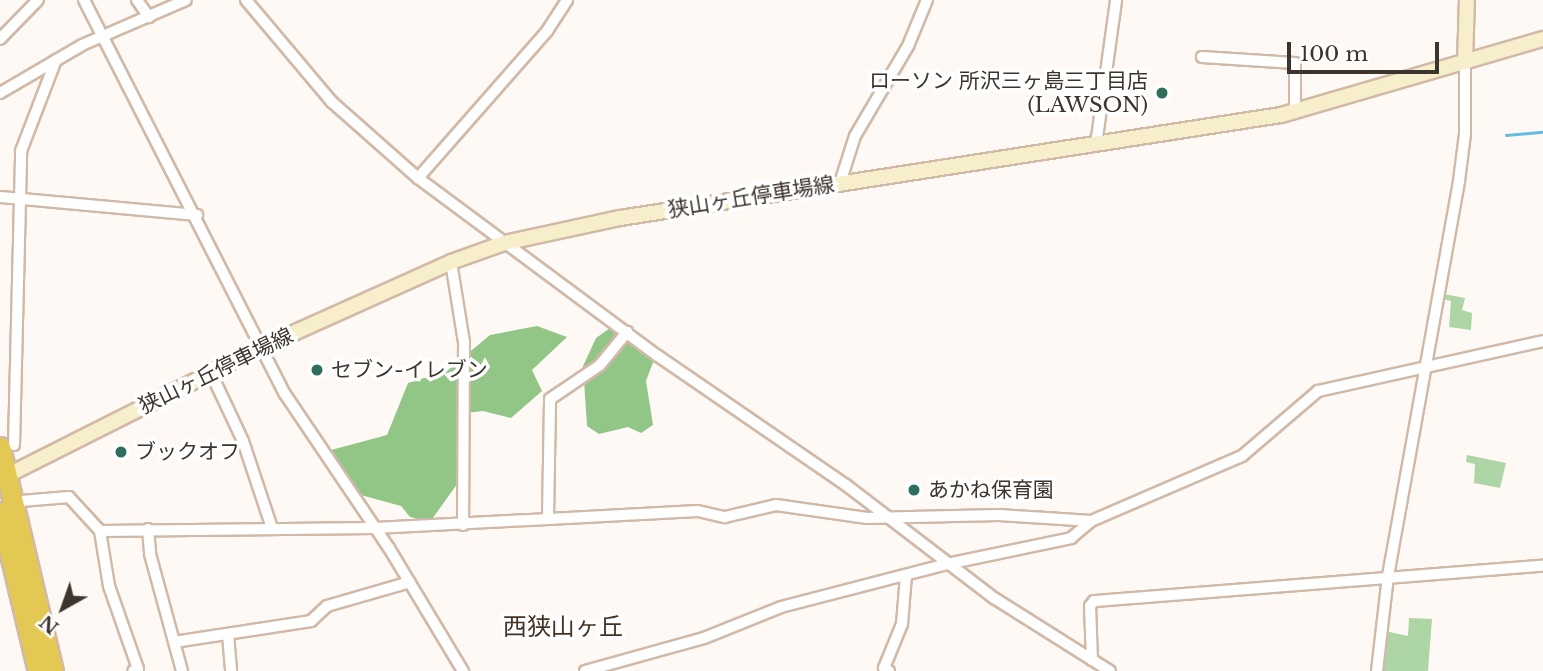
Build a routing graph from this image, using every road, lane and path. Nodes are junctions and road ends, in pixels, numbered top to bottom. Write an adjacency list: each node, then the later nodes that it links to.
1 (38, 0): 11 (street)
2 (85, 0): 12 (street)
3 (137, 0): 10 (street)
4 (186, 0): 10 (street)
5 (246, 0): 20 (street)
6 (567, 0): 20 (street)
7 (927, 0): 21 (street)
8 (1116, 0): 19 (street)
9 (1467, 0): 16 (main road)
10 (149, 17): 12 (street)
11 (0, 39)
12 (105, 39): 15 (street); 24 (street)
13 (1543, 39): 16 (main road, 狭山ヶ丘停車場線)
14 (1202, 57): 18 (street)
15 (56, 60): 17 (street); 23 (street)
16 (1465, 62): 18 (main road, 狭山ヶ丘停車場線); 30 (street)
17 (0, 93)
18 (1295, 113): 19 (main road, 狭山ヶ丘停車場線)
19 (1096, 145): 21 (main road, 狭山ヶ丘停車場線)
20 (418, 178): 25 (street)
21 (840, 183): 25 (main road, 狭山ヶ丘停車場線)
22 (0, 197): 23 (street)
23 (19, 198): 24 (street); 32 (street)
24 (197, 215): 29 (street)
25 (504, 243): 26 (main road, 狭山ヶ丘停車場線); 27 (street)
26 (451, 262): 29 (main road, 狭山ヶ丘停車場線); 41 (street)
27 (627, 332): 38 (street); 39 (street)
28 (1543, 341): 30 (street)
29 (260, 348): 31 (main road, 狭山ヶ丘停車場線); 43 (street)
30 (1428, 367): 40 (street); 49 (street)
31 (211, 373): 35 (main road, 狭山ヶ丘停車場線); 42 (street)
32 (13, 386): 33 (street); 34 (street)
33 (0, 388)
34 (7, 446): 35 (highway)
35 (4, 477): 55 (highway)
36 (21, 501): 45 (street)
37 (0, 512): 54 (highway)
38 (548, 517): 39 (street); 41 (street)
39 (890, 518): 40 (street); 46 (street)
40 (1091, 521): 46 (street)
41 (463, 525): 43 (street)
42 (272, 528): 43 (street); 44 (street)
43 (375, 528): 50 (street)
44 (148, 529): 45 (street); 52 (street)
45 (100, 531): 56 (street)
46 (947, 564): 48 (street); 53 (street)
47 (1543, 566): 49 (street)
48 (906, 575): 60 (street); 61 (street)
49 (1388, 576): 53 (street); 63 (street)
50 (410, 582): 51 (street); 59 (street)
51 (228, 635): 52 (street); 58 (street)
52 (174, 642): 57 (street)
53 (1092, 660): 62 (street)
54 (38, 671)
55 (54, 671)
56 (133, 671)
57 (182, 671)
58 (231, 671)
59 (463, 671)
60 (585, 671)
61 (889, 671)
62 (1110, 671)
63 (1377, 671)

